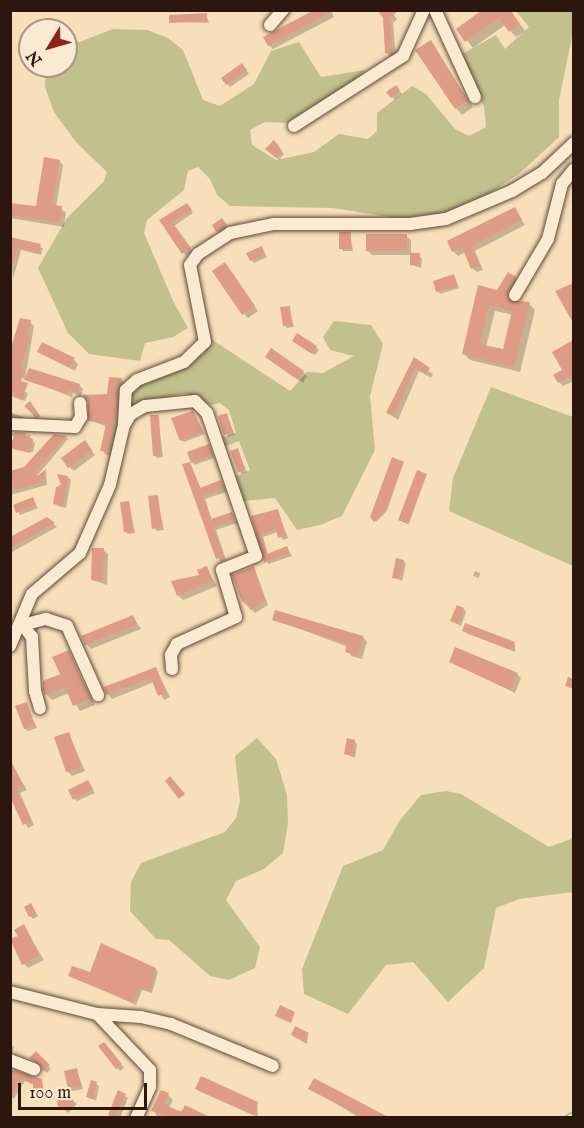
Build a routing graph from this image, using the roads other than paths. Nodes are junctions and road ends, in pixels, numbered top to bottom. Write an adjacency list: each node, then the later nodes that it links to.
1 (284, 10): 4 (street)
2 (424, 10): 6 (street)
3 (435, 10): 5 (street)
4 (270, 25)
5 (475, 97)
6 (294, 126)
7 (573, 144): 12 (street)
8 (573, 169): 9 (street)
9 (515, 296)
10 (81, 403): 11 (street)
11 (10, 424)
12 (124, 424): 13 (street); 15 (street)
13 (22, 627): 14 (street); 16 (street); 17 (street)
14 (10, 646)
15 (172, 669)
16 (98, 695)
17 (40, 708)
18 (10, 992): 19 (street)
19 (97, 1014): 21 (street); 23 (street)
20 (10, 1060): 22 (street)
21 (273, 1066)
22 (34, 1070)
23 (136, 1118)

